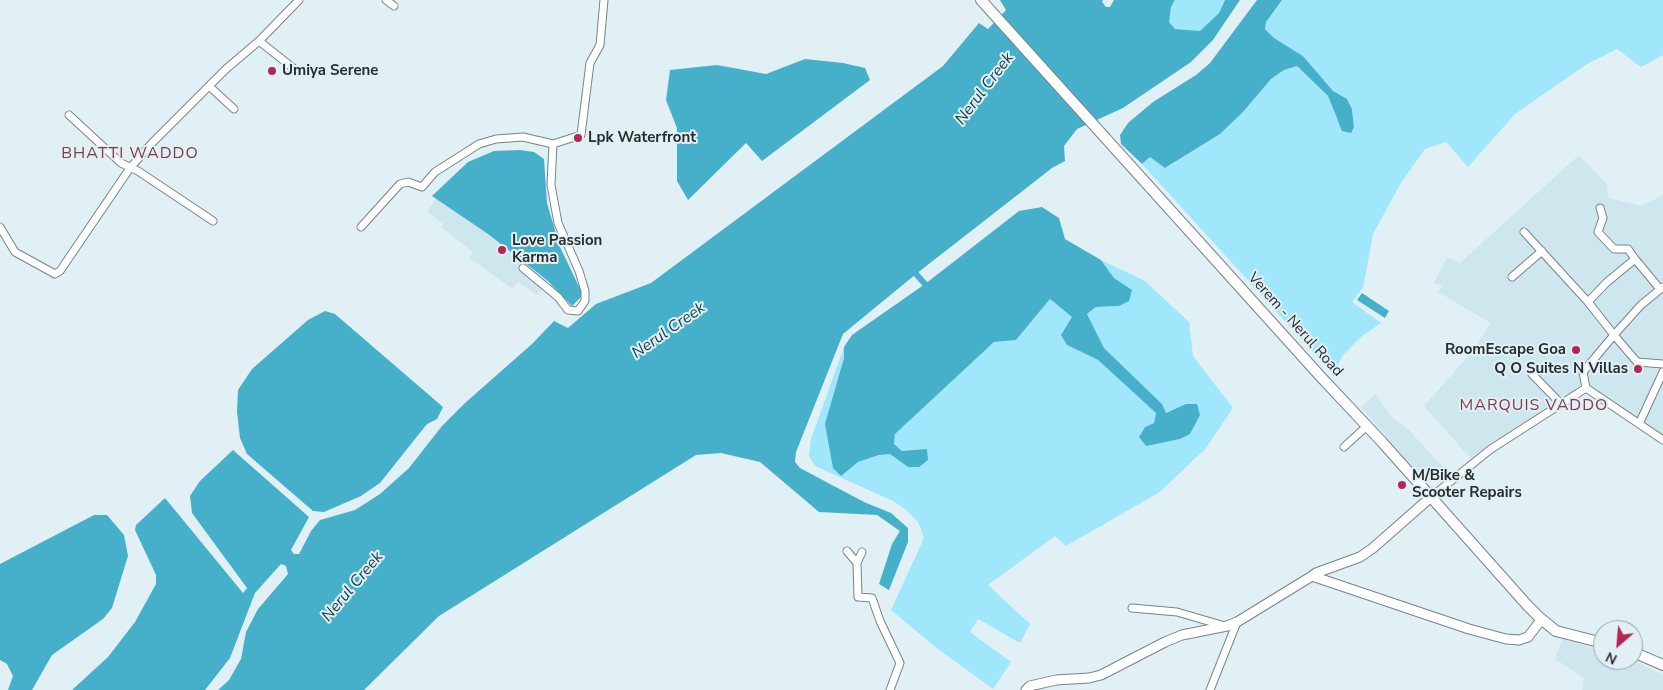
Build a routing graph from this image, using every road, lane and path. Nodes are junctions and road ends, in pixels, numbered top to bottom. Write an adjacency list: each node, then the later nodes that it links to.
1 (299, 0): 6 (street)
2 (386, 0): 5 (street)
3 (604, 0): 11 (street)
4 (982, 1): 31 (main road, Verem - Nerul Road)
5 (394, 6)
6 (259, 41): 7 (street); 8 (street)
7 (297, 71)
8 (209, 86): 9 (street); 12 (street)
9 (234, 109)
10 (69, 114): 12 (street)
11 (553, 144): 16 (street); 20 (street)
12 (130, 168): 14 (street); 15 (street)
13 (1600, 208): 19 (street)
14 (213, 221)
15 (0, 226)
16 (361, 227)
17 (1524, 232): 18 (street)
18 (1542, 251): 21 (street); 23 (street)
19 (1635, 259): 22 (street); 23 (street)
20 (523, 268)
21 (1512, 277)
22 (1661, 288): 24 (street)
23 (1588, 302): 24 (street)
24 (1614, 335): 25 (street); 28 (street)
25 (1663, 364)
26 (1663, 372): 30 (street)
27 (1532, 374): 29 (street)
28 (1586, 388): 29 (street); 30 (street)
29 (1561, 404): 34 (street)
30 (1639, 424): 32 (street)
31 (1367, 426): 33 (street); 34 (main road, Verem - Nerul Road)
32 (1663, 440)
33 (1344, 447)
34 (1430, 497): 38 (street); 40 (main road, Verem - Nerul Road)
35 (847, 551): 37 (street)
36 (862, 552): 37 (street)
37 (857, 563): 46 (street)
38 (1312, 576): 40 (street); 41 (street)
39 (1132, 608): 42 (street)
40 (1541, 620): 43 (main road, Verem - Nerul Road)
41 (1237, 622): 42 (street); 48 (street)
42 (1227, 626): 47 (street)
43 (1593, 640)
44 (1643, 656): 45 (main road)
45 (1663, 665)
46 (890, 690)
47 (1026, 690)
48 (1210, 690)

